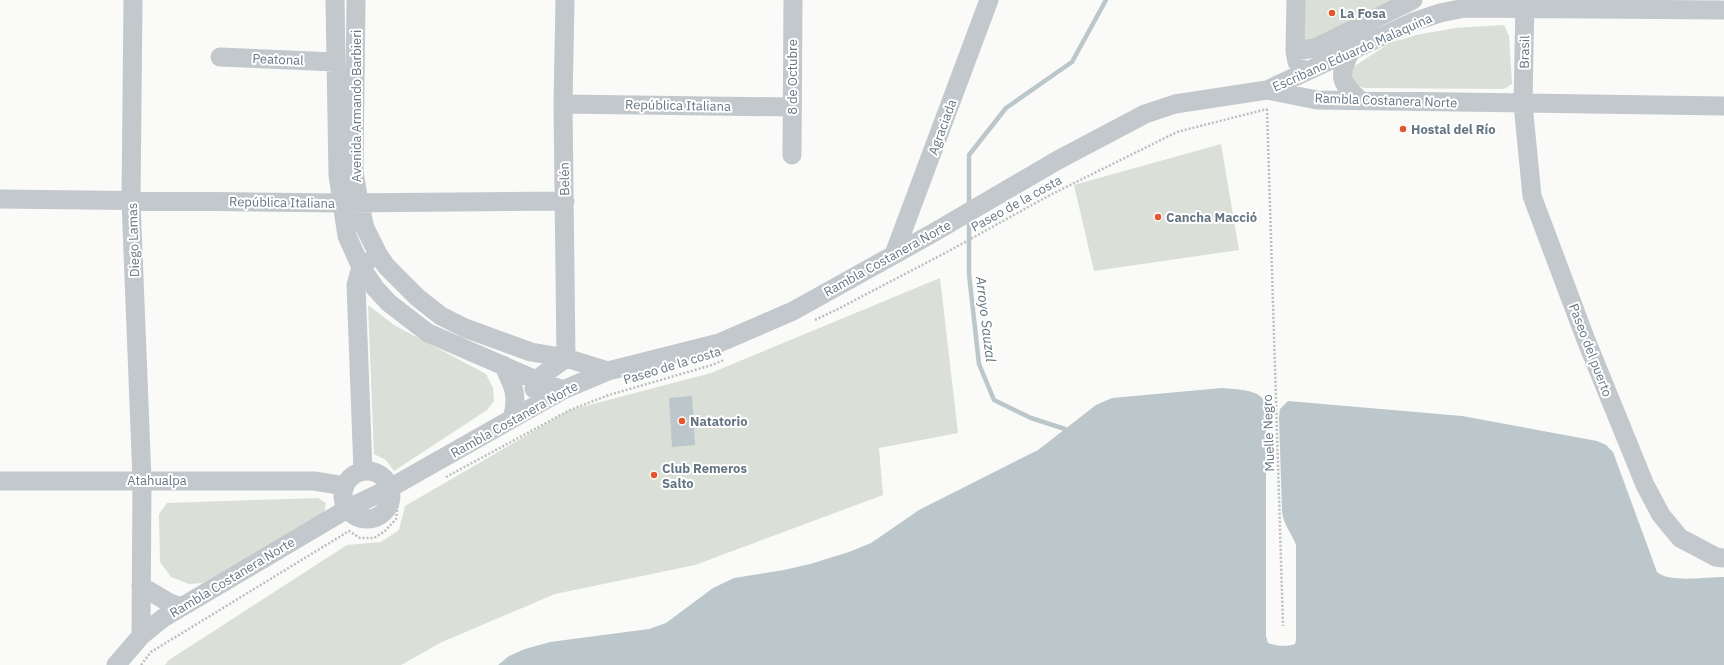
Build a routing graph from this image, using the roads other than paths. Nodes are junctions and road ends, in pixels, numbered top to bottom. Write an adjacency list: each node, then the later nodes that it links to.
1 (133, 0): 26 (street, Diego Lamas)
2 (335, 0): 15 (street, Avenida Armando Barbieri)
3 (356, 0): 28 (street, Avenida Armando Barbieri)
4 (565, 0): 20 (street, Belén)
5 (793, 0): 23 (street, 8 de Octubre)
6 (989, 0): 30 (street, Agraciada)
7 (1296, 0): 12 (street)
8 (1413, 0): 12 (street)
9 (1466, 4): 10 (street, Escribano Eduardo Malaquina); 13 (street, Escribano Eduardo Malaquina)
10 (1525, 5): 11 (street, Escribano Eduardo Malaquina); 21 (street, Brasil)
11 (1724, 10)
12 (1295, 51): 16 (street)
13 (1351, 51): 16 (street, Escribano Eduardo Malaquina); 19 (street)
14 (220, 57): 15 (street, Peatonal)
15 (336, 62): 28 (street, Avenida Armando Barbieri)
16 (1300, 75): 17 (street, Escribano Eduardo Malaquina); 18 (street)
17 (1267, 90): 18 (street, Rambla Costanera Norte); 30 (street, Rambla Costanera Norte)
18 (1317, 100): 19 (street, Rambla Costanera Norte)
19 (1360, 100): 21 (street, Rambla Costanera Norte)
20 (563, 104): 23 (street, República Italiana); 27 (street, Belén)
21 (1523, 104): 22 (street, Rambla Costanera Norte); 45 (street, Paseo del puerto)
22 (1724, 106)
23 (792, 107): 24 (street, 8 de Octubre)
24 (792, 155)
25 (0, 200): 26 (street, República Italiana)
26 (131, 201): 28 (street, República Italiana); 40 (street, Diego Lamas)
27 (564, 201): 28 (street, República Italiana); 32 (street, Belén)
28 (350, 202): 29 (street, Avenida Armando Barbieri); 31 (street, Avenida Armando Barbieri)
29 (378, 254): 31 (street); 32 (street, Avenida Armando Barbieri)
30 (894, 254): 34 (street, Rambla Costanera Norte)
31 (361, 267): 33 (street, Avenida Armando Barbieri); 39 (street)
32 (566, 358): 34 (street, Avenida Armando Barbieri); 35 (street)
33 (503, 365): 35 (street, Avenida Armando Barbieri); 38 (street)
34 (608, 371): 36 (street, Rambla Costanera Norte)
35 (536, 380): 36 (street, Avenida Armando Barbieri); 37 (street)
36 (563, 390): 37 (street, Rambla Costanera Norte)
37 (530, 408): 38 (street, Rambla Costanera Norte)
38 (512, 419): 43 (street, Rambla Costanera Norte)
39 (363, 471): 42 (street); 43 (street)
40 (142, 480): 41 (street, Atahualpa); 42 (street, Atahualpa); 46 (street, Diego Lamas)
41 (0, 481)
42 (345, 486): 44 (street)
43 (397, 494): 44 (street)
44 (347, 510): 47 (street, Rambla Costanera Norte)
45 (1724, 558)
46 (142, 586): 47 (street); 48 (street, Diego Lamas)
47 (182, 607): 48 (street, Rambla Costanera Norte)
48 (141, 636): 49 (street, Rambla Costanera Norte)
49 (116, 665)

